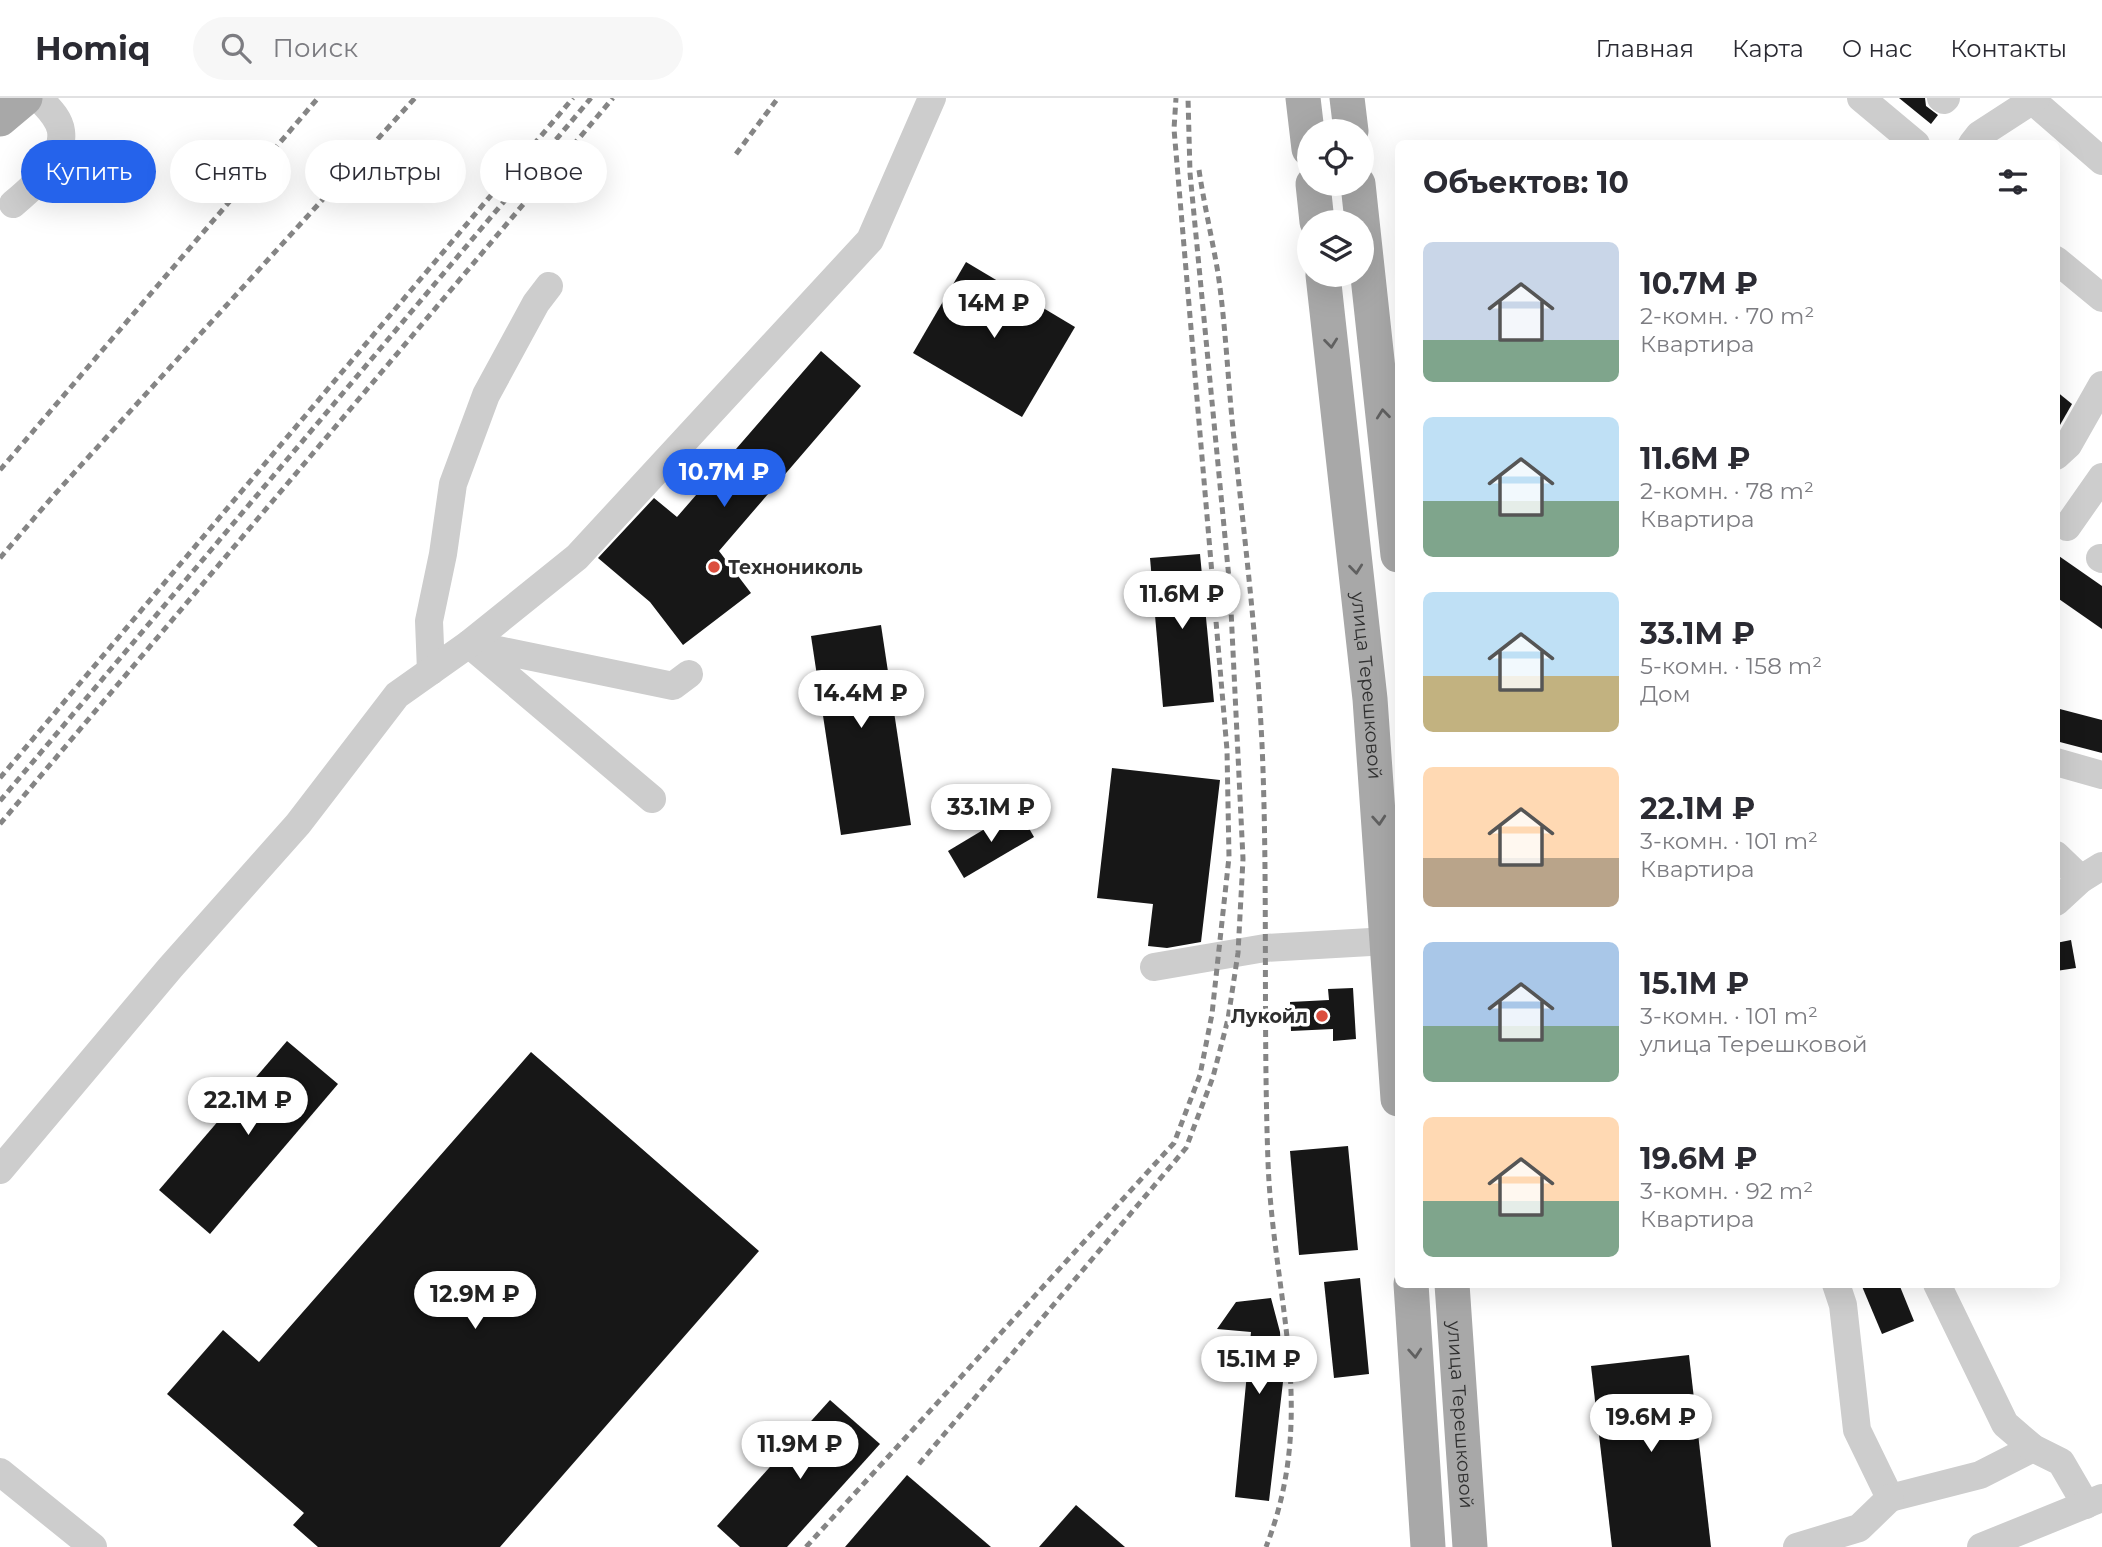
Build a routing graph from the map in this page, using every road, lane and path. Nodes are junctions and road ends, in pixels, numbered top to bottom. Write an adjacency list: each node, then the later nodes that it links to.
1 (25, 98): 8 (main road)
2 (39, 98): 15 (street)
3 (932, 98): 25 (street)
4 (1303, 98): 9 (main road)
5 (1347, 98): 10 (main road)
6 (1861, 98): 11 (street)
7 (2034, 100): 12 (street); 13 (street)
8 (0, 119)
9 (1305, 119)
10 (1350, 119)
11 (1911, 140)
12 (1975, 140)
13 (2102, 161)
14 (1359, 196): 23 (main road, one-way to 14)
15 (13, 204)
16 (2060, 263): 19 (street)
17 (549, 286): 26 (street)
18 (1324, 287): 34 (main road, улица Терешковой, one-way to 34)
19 (2102, 298)
20 (2102, 385): 21 (street)
21 (2060, 452)
22 (2102, 477): 24 (street)
23 (1395, 527)
24 (2067, 527)
25 (469, 643): 26 (street); 27 (street); 30 (street)
26 (431, 671): 37 (street)
27 (689, 674)
28 (2060, 763): 29 (street)
29 (2102, 775)
30 (652, 799)
31 (2060, 857): 32 (street)
32 (2091, 872): 33 (street)
33 (2060, 899)
34 (1393, 941): 35 (street); 36 (main road, улица Терешковой)
35 (1154, 967)
36 (1395, 1004)
37 (0, 1170)
38 (1411, 1288): 47 (main road, one-way to 47)
39 (1452, 1288): 48 (main road, улица Терешковой)
40 (1837, 1288): 44 (street)
41 (1939, 1288): 42 (street)
42 (2033, 1448): 44 (street); 45 (street)
43 (0, 1472): 46 (street)
44 (1890, 1498): 49 (street)
45 (2094, 1501): 50 (street)
46 (93, 1547)
47 (1428, 1547)
48 (1470, 1547)
49 (1797, 1547)
50 (1981, 1547)

